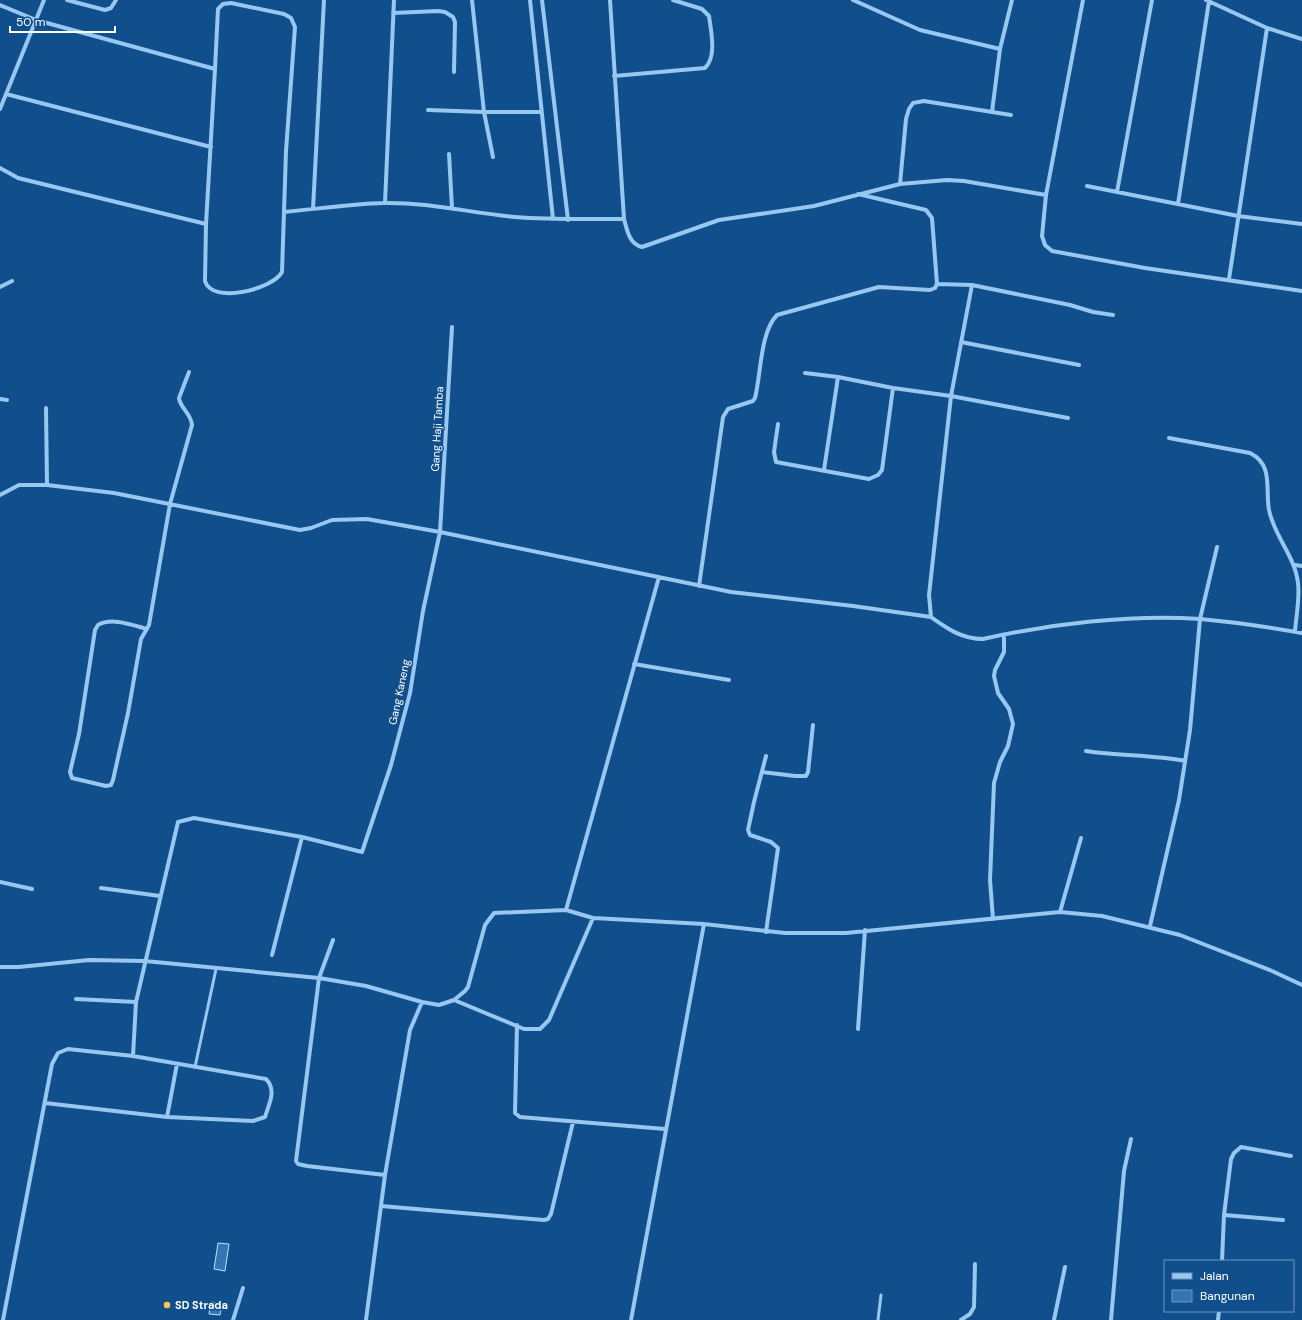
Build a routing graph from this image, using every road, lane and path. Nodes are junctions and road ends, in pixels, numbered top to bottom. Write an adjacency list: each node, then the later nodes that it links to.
1 (44, 0): 18 (street)
2 (67, 0): 3 (street)
3 (116, 0)
4 (324, 0): 44 (street)
5 (394, 0): 17 (street)
6 (472, 0): 28 (street)
7 (530, 0): 29 (street)
8 (542, 0): 49 (street)
9 (610, 0): 24 (street)
10 (673, 0): 24 (street)
11 (853, 0): 21 (street)
12 (1012, 0): 21 (street)
13 (1083, 0): 40 (street)
14 (1152, 0): 38 (street)
15 (1207, 1): 19 (street); 42 (street)
16 (0, 5): 18 (street)
17 (393, 13): 23 (street); 41 (street)
18 (36, 20): 22 (street); 25 (street)
19 (1267, 28): 20 (street); 46 (street)
20 (1302, 39)
21 (1000, 49): 30 (street)
22 (215, 68): 32 (street); 45 (street)
23 (454, 72)
24 (614, 76): 47 (street)
25 (6, 94): 26 (street); 32 (street)
26 (0, 109)
27 (428, 110): 28 (street)
28 (484, 112): 29 (street); 34 (street)
29 (541, 112): 48 (street)
30 (992, 112): 31 (street); 36 (street)
31 (1011, 115)
32 (211, 147): 51 (street)
33 (449, 154): 43 (street)
34 (492, 157)
35 (0, 168): 51 (street)
36 (900, 184): 39 (street); 40 (street)
37 (1087, 186): 38 (street)
38 (1117, 192): 42 (street)
39 (857, 194): 47 (street); 55 (street)
40 (1046, 195): 53 (street)
41 (385, 203): 43 (street); 44 (street)
42 (1178, 204): 46 (street)
43 (452, 208): 48 (street)
44 (313, 209): 45 (street)
45 (284, 212): 51 (street)
46 (1238, 216): 52 (street); 53 (street)
47 (624, 218): 49 (street)
48 (553, 219): 49 (street)
49 (568, 220)
50 (1302, 221): 52 (street)
51 (206, 224)
52 (1302, 224)
53 (1229, 279): 58 (street)
54 (12, 281): 57 (street)
55 (937, 284): 56 (street); 83 (street)
56 (972, 285): 59 (street); 61 (street)
57 (0, 287)
58 (1302, 291)
59 (1113, 315)
60 (452, 327): 78 (street, Gang Haji Tamba)
61 (961, 342): 62 (street); 67 (street)
62 (1079, 366)
63 (189, 372): 77 (street)
64 (805, 373): 65 (street)
65 (838, 377): 66 (street); 74 (street)
66 (893, 388): 67 (street); 74 (street)
67 (951, 396): 71 (street); 84 (street)
68 (0, 399): 69 (street)
69 (7, 400)
70 (46, 408): 75 (street)
71 (1068, 418)
72 (778, 424): 74 (street)
73 (1169, 438): 80 (street)
74 (824, 470)
75 (47, 485): 76 (street); 77 (street)
76 (0, 495)
77 (170, 504): 78 (street); 86 (street)
78 (440, 532): 82 (street); 97 (street, Gang Kaneng)
79 (1217, 547): 85 (street)
80 (1295, 565): 81 (street); 87 (street)
81 (1302, 566)
82 (659, 577): 83 (street); 90 (street)
83 (699, 586): 84 (street)
84 (931, 618): 89 (street)
85 (1200, 619): 87 (street); 89 (street); 95 (street)
86 (147, 628): 86 (street)
87 (1295, 632): 88 (street)
88 (1302, 633)
89 (1004, 635): 106 (street)
90 (634, 664): 91 (street); 103 (street)
91 (729, 680)
92 (813, 724): 96 (street)
93 (1086, 752): 95 (street)
94 (766, 756): 96 (street)
95 (1186, 761): 108 (street)
96 (762, 772): 110 (street)
97 (302, 837): 102 (street); 112 (street)
98 (1081, 838): 104 (street)
99 (0, 882): 100 (street)
100 (32, 888)
101 (101, 888): 102 (street)
102 (160, 896): 113 (street)
103 (566, 910): 105 (street); 119 (street)
104 (1060, 912): 106 (street); 108 (street)
105 (593, 918): 107 (street); 122 (street)
106 (993, 919): 109 (street)
107 (704, 924): 110 (street); 130 (street)
108 (1150, 926): 117 (street)
109 (865, 930): 110 (street); 123 (street)
110 (766, 932)
111 (333, 940): 116 (street)
112 (272, 955)
113 (145, 961): 114 (street); 115 (street); 120 (street)
114 (0, 967)
115 (216, 969): 116 (street); 126 (lane)
116 (319, 978): 121 (street); 133 (street)
117 (1302, 985)
118 (76, 999): 120 (street)
119 (454, 1000): 121 (street); 122 (street)
120 (136, 1002): 124 (street)
121 (422, 1002): 133 (street)
122 (517, 1025): 129 (street)
123 (858, 1029)
124 (133, 1056): 125 (street); 127 (street)
125 (177, 1064): 126 (street); 128 (street)
126 (195, 1067): 128 (street)
127 (45, 1103): 128 (street); 142 (street)
128 (167, 1117)
129 (573, 1122): 130 (street); 134 (street)
130 (665, 1129): 145 (street)
131 (1131, 1139): 149 (street)
132 (1291, 1156): 135 (street)
133 (385, 1175): 134 (street)
134 (382, 1206): 144 (street)
135 (1224, 1215): 136 (street); 137 (street)
136 (1283, 1220)
137 (1222, 1260)
138 (976, 1264): 147 (street)
139 (1065, 1267): 148 (street)
140 (243, 1288): 143 (street)
141 (881, 1295): 146 (lane)
142 (3, 1320)
143 (233, 1320)
144 (366, 1320)
145 (631, 1320)
146 (878, 1320)
147 (961, 1320)
148 (1054, 1320)
149 (1111, 1320)

